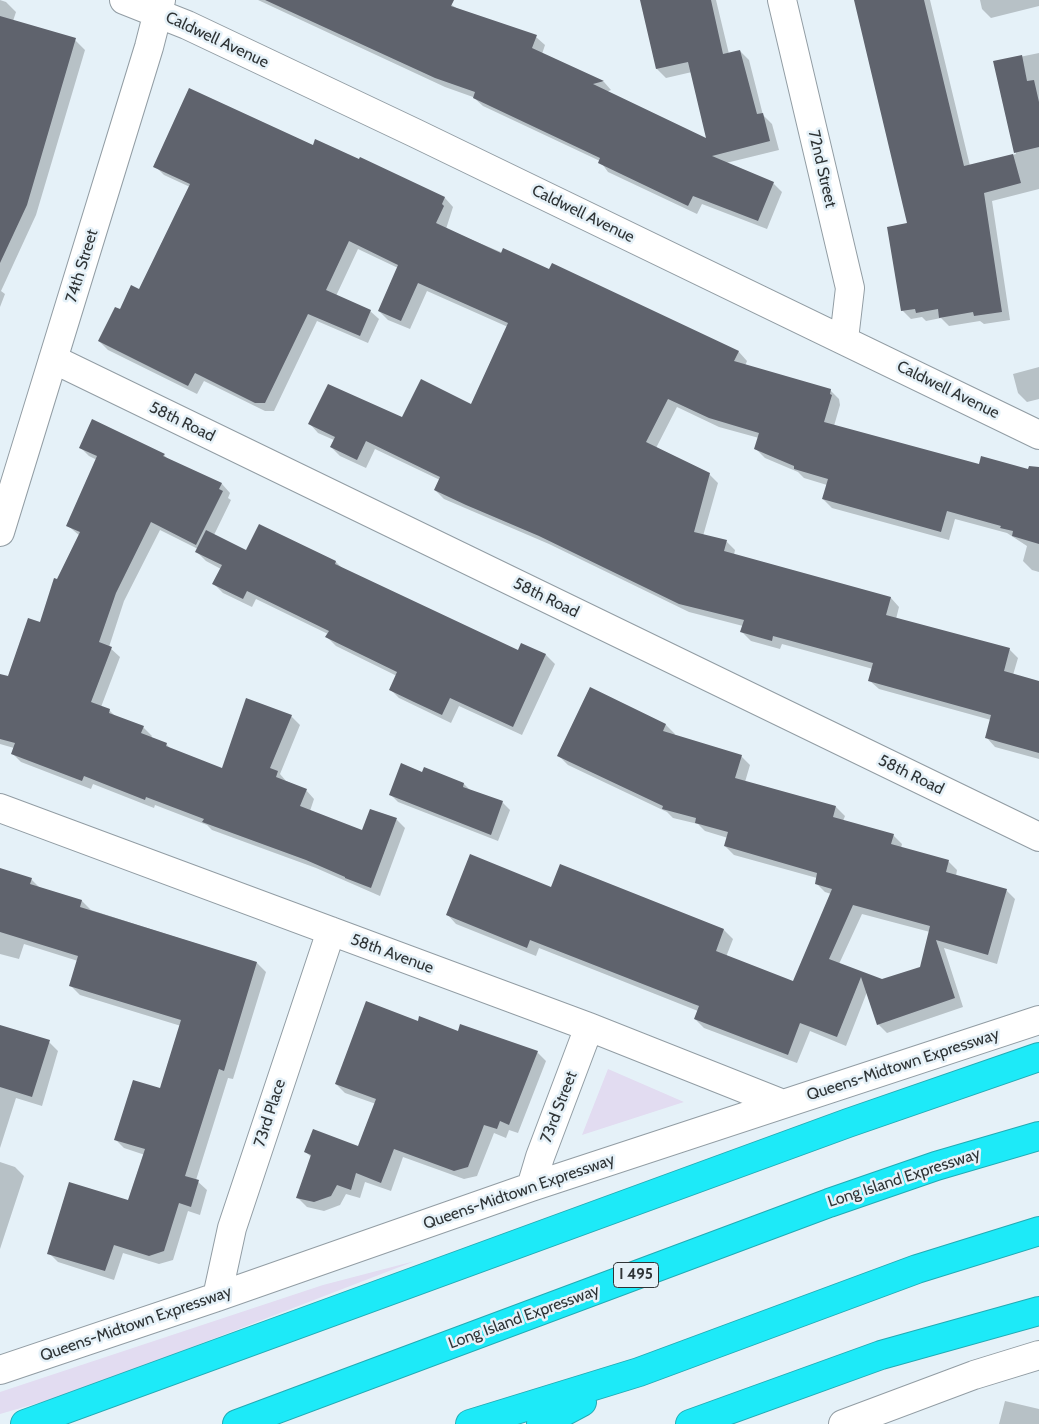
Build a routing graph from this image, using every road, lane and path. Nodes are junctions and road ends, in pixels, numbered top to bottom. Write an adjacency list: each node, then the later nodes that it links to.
1 (124, 0): 3 (street, Caldwell Avenue)
2 (782, 0): 4 (street, 72nd Street)
3 (159, 7): 4 (street, Caldwell Avenue); 5 (street, 74th Street)
4 (844, 339): 6 (street, Caldwell Avenue)
5 (53, 359): 7 (street, 74th Street); 9 (street, 58th Road)
6 (1039, 435)
7 (0, 532)
8 (0, 808): 10 (street, 58th Avenue)
9 (1039, 837)
10 (331, 931): 12 (street, 58th Avenue); 18 (street, 73rd Place)
11 (1039, 1020): 14 (street, Queens-Midtown Expressway)
12 (590, 1027): 14 (street, 58th Avenue); 16 (street, 73rd Street)
13 (1039, 1056): 23 (highway)
14 (783, 1104): 16 (street, Queens-Midtown Expressway)
15 (1039, 1136): 24 (highway, Long Island Expressway / I 495)
16 (531, 1187): 18 (street, Queens-Midtown Expressway)
17 (1039, 1231): 22 (highway)
18 (217, 1297): 21 (street, Queens-Midtown Expressway)
19 (1039, 1311): 27 (highway)
20 (1039, 1355): 28 (street)
21 (0, 1370)
22 (639, 1372): 25 (highway); 26 (highway)
23 (25, 1424)
24 (237, 1424)
25 (470, 1424)
26 (541, 1424)
27 (690, 1424)
28 (843, 1424)

